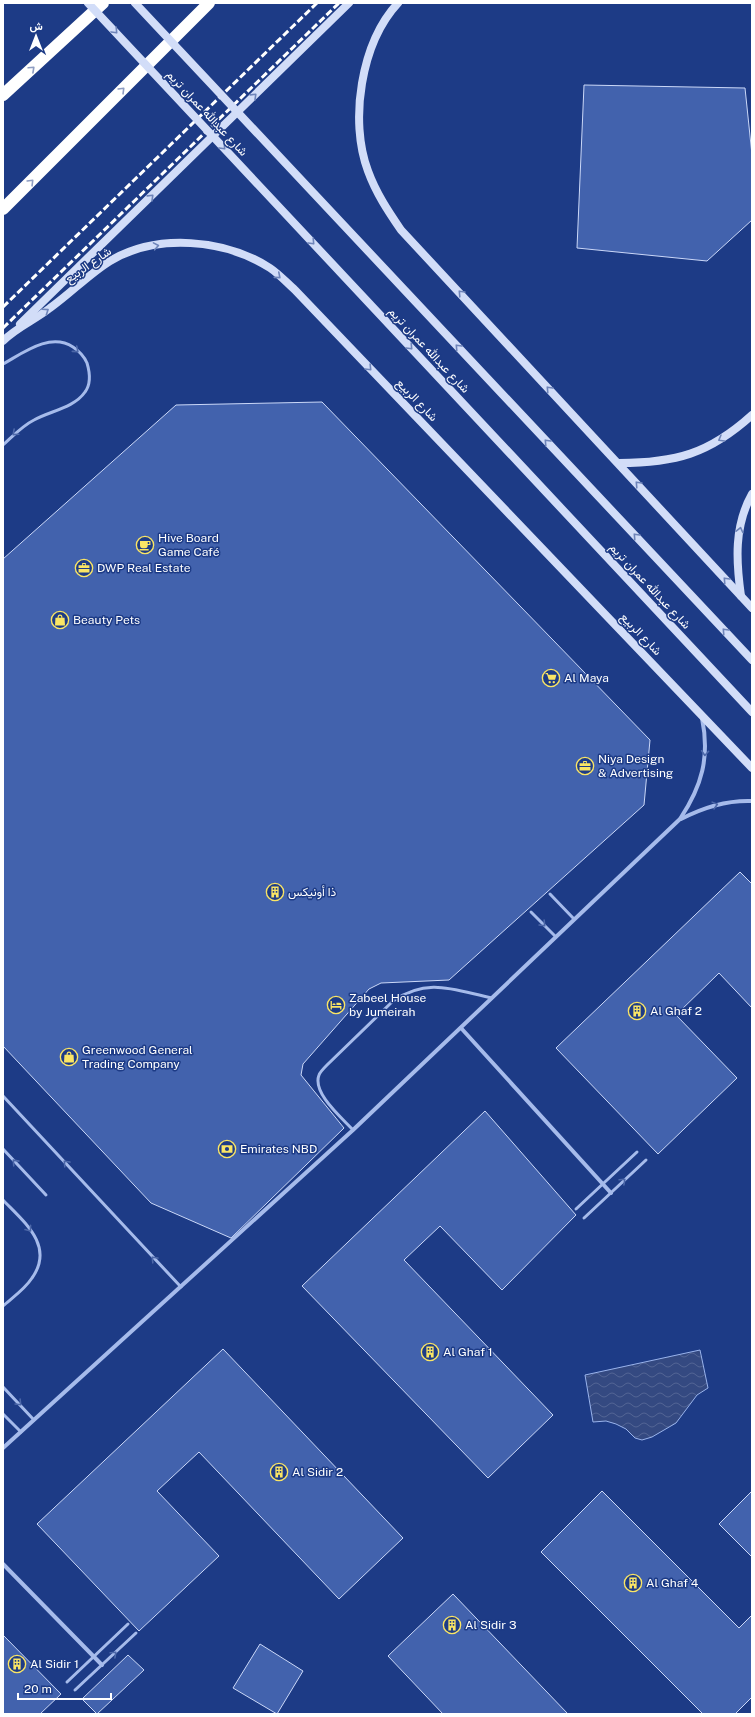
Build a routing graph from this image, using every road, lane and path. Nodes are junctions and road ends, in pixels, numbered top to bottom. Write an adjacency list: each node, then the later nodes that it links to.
1 (88, 3): 19 (main road, شارع عبدالله عمران تريم, one-way to 19, bridge)
2 (103, 3): 7 (highway, one-way to 2)
3 (135, 3): 18 (main road, شارع عبدالله عمران تريم, one-way to 3, bridge)
4 (209, 3): 8 (highway, one-way to 4)
5 (349, 3): 9 (main road, one-way to 5)
6 (398, 3): 14 (main road, one-way to 6)
7 (3, 95)
8 (3, 209)
9 (12, 331): 10 (main road, شارع الربيع); 20 (main road, شارع الربيع, one-way to 20)
10 (3, 341)
11 (3, 364): 13 (lane, one-way to 13)
12 (752, 415): 14 (main road, one-way to 14)
13 (3, 445)
14 (619, 463): 16 (main road, one-way to 14)
15 (752, 494): 16 (main road, one-way to 15)
16 (741, 596): 17 (main road)
17 (752, 608)
18 (752, 660)
19 (752, 712)
20 (701, 714): 21 (main road, شارع الربيع); 23 (street, one-way to 23)
21 (752, 768)
22 (752, 801): 23 (street, one-way to 22)
23 (680, 819): 26 (street)
24 (550, 894): 26 (lane)
25 (531, 912): 27 (lane, one-way to 27)
26 (574, 919): 27 (street)
27 (555, 936): 28 (street)
28 (492, 998): 29 (street); 31 (lane)
29 (461, 1028): 31 (street); 35 (street)
30 (3, 1096): 41 (lane, one-way to 30)
31 (353, 1130): 41 (street)
32 (3, 1149): 37 (lane, one-way to 32)
33 (637, 1152): 35 (lane)
34 (646, 1160): 36 (lane, one-way to 34)
35 (603, 1184): 36 (street); 39 (lane)
36 (611, 1193): 40 (lane)
37 (46, 1195)
38 (3, 1200): 42 (lane, one-way to 42)
39 (576, 1209)
40 (584, 1218)
41 (181, 1287): 45 (street)
42 (3, 1306)
43 (3, 1387): 45 (lane, one-way to 45)
44 (3, 1414): 46 (lane)
45 (34, 1420): 46 (street)
46 (21, 1432): 47 (street)
47 (3, 1448)
48 (3, 1564): 51 (street)
49 (128, 1624): 51 (lane)
50 (136, 1633): 52 (lane, one-way to 50)
51 (94, 1657): 52 (street); 53 (lane)
52 (102, 1666): 54 (lane)
53 (67, 1682)
54 (75, 1690)

